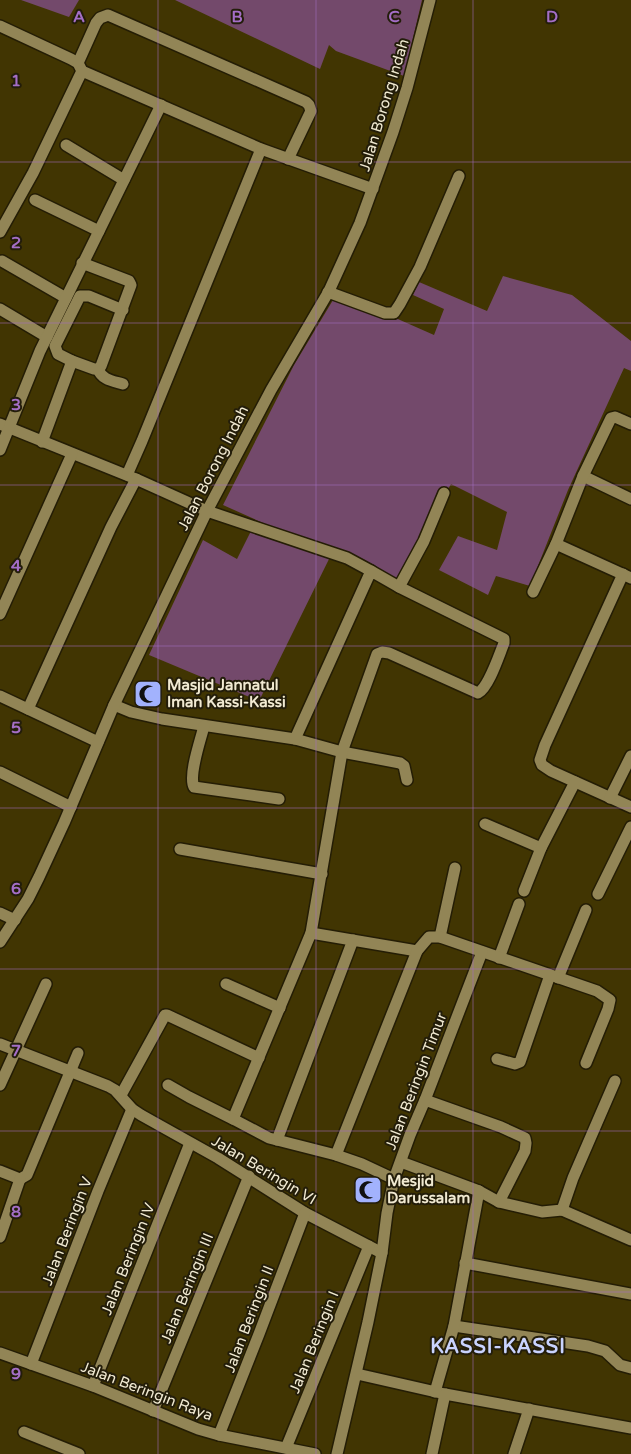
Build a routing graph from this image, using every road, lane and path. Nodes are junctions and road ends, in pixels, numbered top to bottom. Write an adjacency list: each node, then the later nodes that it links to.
1 (430, 0): 10 (street, Jalan Borong Indah)
2 (0, 26): 3 (street)
3 (80, 67): 4 (street); 7 (street); 13 (street)
4 (161, 105): 6 (street); 9 (street)
5 (66, 145): 9 (street)
6 (261, 149): 7 (street); 30 (street)
7 (288, 159): 10 (street)
8 (459, 176): 16 (street)
9 (124, 180): 12 (street)
10 (373, 189): 16 (street, Jalan Borong Indah)
11 (35, 200): 12 (street)
12 (99, 231): 15 (street)
13 (0, 232)
14 (2, 261): 17 (street)
15 (82, 263): 17 (street); 19 (street)
16 (328, 292): 33 (street, Jalan Borong Indah)
17 (66, 298): 20 (street)
18 (0, 310): 20 (street)
19 (123, 310): 21 (street); 22 (street)
20 (47, 337): 25 (street)
21 (72, 361): 22 (street); 26 (street)
22 (98, 369): 23 (street)
23 (123, 384)
24 (631, 424): 29 (street)
25 (5, 426): 26 (street); 27 (street)
26 (42, 442): 28 (street)
27 (0, 450)
28 (72, 454): 30 (street); 39 (street)
29 (583, 476): 32 (street); 34 (street)
30 (131, 477): 33 (street); 42 (street)
31 (444, 493): 37 (street)
32 (631, 499)
33 (207, 511): 35 (street); 41 (street, Jalan Borong Indah)
34 (556, 544): 36 (street); 38 (street)
35 (371, 571): 37 (street); 44 (street)
36 (627, 576): 50 (street)
37 (398, 587): 46 (street)
38 (533, 592)
39 (0, 614)
40 (0, 696): 42 (street)
41 (114, 705): 43 (street); 45 (street, Jalan Borong Indah)
42 (28, 710): 45 (street)
43 (204, 726): 44 (street); 52 (street)
44 (295, 739): 46 (street)
45 (98, 742): 53 (street, Jalan Borong Indah)
46 (342, 752): 49 (street); 60 (street)
47 (631, 756): 51 (street)
48 (0, 772): 53 (street)
49 (407, 780)
50 (575, 782): 51 (street); 57 (street)
51 (610, 798): 54 (street)
52 (279, 800)
53 (71, 807): 66 (street, Jalan Borong Indah)
54 (631, 807)
55 (485, 824): 57 (street)
56 (631, 827): 62 (street)
57 (540, 848): 61 (street)
58 (180, 849): 60 (street)
59 (456, 868): 68 (street)
60 (322, 874): 67 (street)
61 (524, 891)
62 (598, 894)
63 (519, 904): 73 (street)
64 (586, 910): 74 (street)
65 (0, 913): 66 (street)
66 (15, 920): 70 (street, Jalan Borong Indah)
67 (311, 933): 69 (street); 77 (street)
68 (440, 937): 71 (street); 72 (street)
69 (353, 940): 71 (street); 92 (street)
70 (0, 942)
71 (418, 951): 94 (street)
72 (482, 952): 73 (street); 89 (street, Jalan Beringin Timur)
73 (499, 958): 74 (street)
74 (554, 977): 82 (street); 83 (street)
75 (46, 984): 79 (street)
76 (226, 984): 77 (street)
77 (280, 1008): 81 (street)
78 (0, 1044): 79 (street)
79 (14, 1050): 84 (street); 86 (street)
80 (78, 1053): 84 (street)
81 (259, 1058): 88 (street); 91 (street)
82 (497, 1060)
83 (586, 1063)
84 (70, 1072): 88 (street); 98 (street)
85 (615, 1081): 102 (street)
86 (0, 1085)
87 (168, 1085): 91 (street)
88 (121, 1095): 90 (street)
89 (426, 1100): 95 (street, Jalan Beringin Timur); 101 (street)
90 (132, 1109): 93 (street, Jalan Beringin VI); 112 (street, Jalan Beringin V)
91 (233, 1119): 92 (street)
92 (277, 1140): 94 (street)
93 (190, 1143): 97 (street, Jalan Beringin VI); 115 (street, Jalan Beringin IV)
94 (336, 1155): 99 (street)
95 (401, 1162): 99 (street, Jalan Beringin Timur); 100 (street)
96 (0, 1171): 98 (street)
97 (249, 1176): 103 (street, Jalan Beringin VI); 118 (street, Jalan Beringin III)
98 (20, 1179): 104 (street)
99 (394, 1179): 107 (street, Jalan Beringin Timur)
100 (479, 1191): 101 (street); 108 (street)
101 (500, 1202): 102 (street)
102 (562, 1210): 105 (street)
103 (305, 1213): 106 (street, Jalan Beringin VI); 121 (street, Jalan Beringin II)
104 (0, 1237)
105 (631, 1240)
106 (368, 1246): 107 (street, Jalan Beringin VI); 122 (street, Jalan Beringin I)
107 (382, 1253): 114 (street, Jalan Beringin Timur)
108 (465, 1263): 109 (street); 110 (street)
109 (631, 1294)
110 (454, 1326): 113 (street); 116 (street)
111 (0, 1353): 112 (street, Jalan Beringin Raya)
112 (31, 1364): 115 (street, Jalan Beringin Raya)
113 (631, 1368)
114 (357, 1374): 116 (street); 125 (street, Jalan Beringin Timur)
115 (93, 1386): 118 (street, Jalan Beringin Raya)
116 (440, 1393): 117 (street); 126 (street)
117 (530, 1409): 119 (street); 127 (street)
118 (153, 1412): 121 (street, Jalan Beringin Raya)
119 (631, 1428)
120 (24, 1432): 123 (street)
121 (219, 1435): 122 (street, Jalan Beringin Raya)
122 (286, 1448): 124 (street, Jalan Beringin Raya)
123 (79, 1454)
124 (315, 1454)
125 (337, 1454)
126 (432, 1454)
127 (514, 1454)

